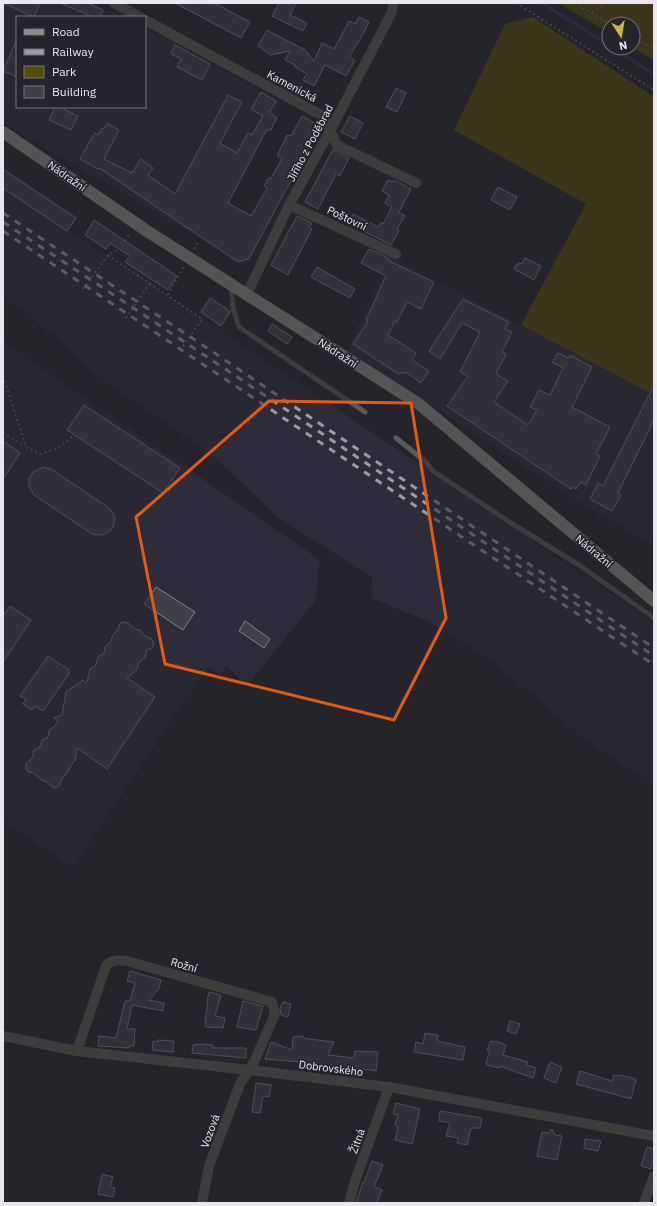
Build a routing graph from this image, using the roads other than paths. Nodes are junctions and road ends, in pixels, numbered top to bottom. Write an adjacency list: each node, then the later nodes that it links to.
1 (114, 3): 3 (street)
2 (393, 3): 5 (street, Jiřího z Poděbrad)
3 (138, 16)
4 (146, 21): 5 (street, Kamenická)
5 (330, 131): 7 (street, Kamenická); 8 (street, Jiřího z Poděbrad)
6 (3, 132): 10 (main road, Nádražní)
7 (416, 183)
8 (290, 205): 9 (street, Poštovní); 11 (street, Jiřího z Poděbrad)
9 (396, 254)
10 (231, 284): 11 (main road, Nádražní); 12 (lane)
11 (247, 294): 14 (main road, Nádražní)
12 (365, 412)
13 (396, 438): 15 (lane)
14 (654, 601)
15 (654, 618)
16 (3, 1036): 17 (street, Dobrovského)
17 (77, 1052): 18 (street, Dobrovského); 18 (street, Rožní)
18 (249, 1070): 19 (street, Dobrovského); 22 (street, Vozová)
19 (389, 1087): 20 (street, Dobrovského); 23 (street, Žitná)
20 (654, 1136)
21 (654, 1176): 24 (street)
22 (202, 1203)
23 (349, 1203)
24 (644, 1203)

